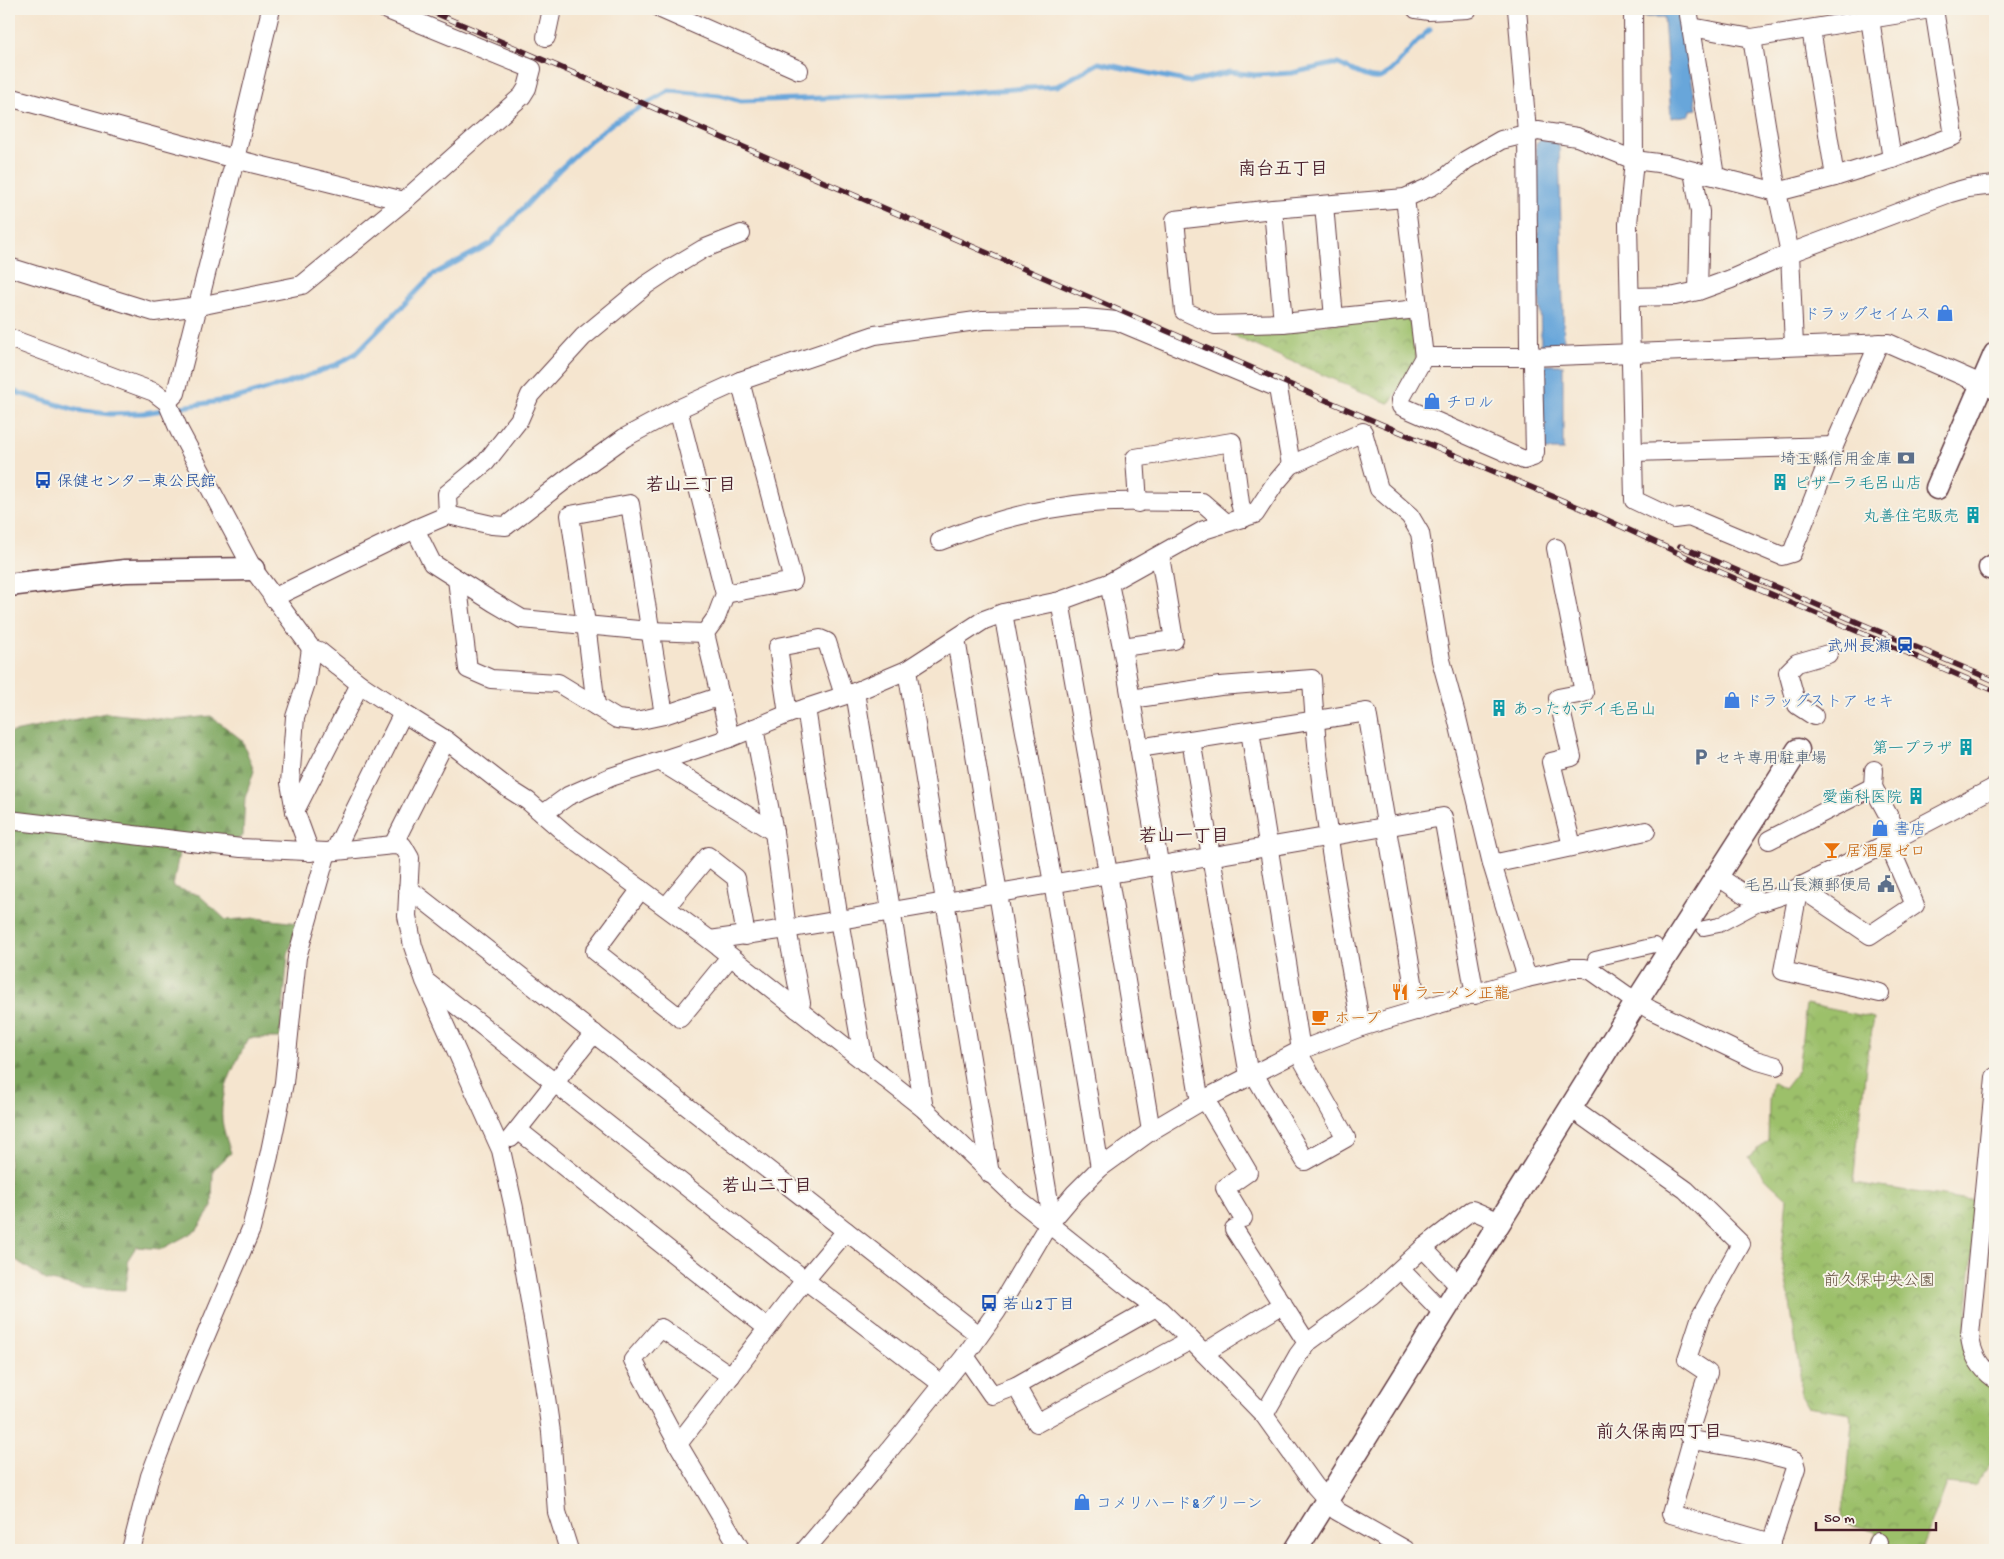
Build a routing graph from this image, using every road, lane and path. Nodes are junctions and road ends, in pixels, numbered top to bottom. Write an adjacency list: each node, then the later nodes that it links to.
1 (271, 9): 19 (street)
2 (385, 9): 28 (street)
3 (552, 9): 14 (street)
4 (661, 9): 16 (street)
5 (1416, 9): 6 (street)
6 (1468, 9)
7 (1517, 9): 18 (street)
8 (1633, 9): 21 (street)
9 (1688, 9): 12 (street)
10 (1933, 9): 11 (street); 20 (street)
11 (1870, 19): 13 (street); 20 (street)
12 (1691, 27): 15 (street); 23 (street)
13 (1810, 29): 15 (street); 24 (street)
14 (546, 37)
15 (1752, 38): 26 (street)
16 (799, 70)
17 (9, 97): 19 (street)
18 (1527, 132): 21 (street); 27 (street); 46 (street)
19 (235, 159): 28 (street); 36 (street)
20 (1892, 159): 24 (street)
21 (1634, 160): 22 (street); 35 (street)
22 (1693, 171): 23 (street); 34 (street)
23 (1715, 176): 26 (street)
24 (1835, 177): 26 (street)
25 (1995, 185): 32 (street)
26 (1777, 192): 32 (street)
27 (1405, 198): 29 (street); 37 (street)
28 (404, 201): 36 (street)
29 (1324, 205): 30 (street); 38 (street)
30 (1273, 209): 39 (street); 39 (street)
31 (741, 234): 56 (street)
32 (1790, 253): 34 (street); 42 (street)
33 (9, 267): 36 (street)
34 (1698, 291): 35 (street)
35 (1630, 297): 43 (street)
36 (199, 306): 49 (street)
37 (1418, 309): 38 (street); 45 (street)
38 (1334, 318): 39 (street)
39 (1283, 323)
40 (9, 338): 49 (street)
41 (1879, 343): 42 (street); 48 (street); 51 (street)
42 (1794, 346): 43 (street)
43 (1632, 354): 46 (street); 52 (street)
44 (1995, 354): 48 (street)
45 (1424, 357): 46 (street); 46 (street)
46 (1531, 357)
47 (740, 381): 50 (street); 53 (street); 67 (street)
48 (1989, 387): 54 (street)
49 (167, 402): 63 (street)
50 (678, 409): 56 (street); 67 (street)
51 (1834, 446): 52 (street); 52 (street)
52 (1634, 452)
53 (1291, 465): 57 (street); 116 (street)
54 (1937, 488)
55 (1138, 503): 57 (street); 58 (street); 60 (street)
56 (448, 515): 59 (street)
57 (1244, 518): 58 (street)
58 (1225, 522): 62 (street)
59 (415, 529): 64 (street); 68 (street)
60 (940, 541)
61 (1556, 548): 112 (street)
62 (1160, 556): 65 (street); 75 (street)
63 (253, 569): 66 (street); 68 (street)
64 (457, 579): 71 (street); 83 (street)
65 (1109, 583): 69 (street); 75 (street)
66 (9, 585)
67 (725, 594): 73 (street)
68 (273, 598): 76 (street)
69 (1060, 601): 70 (street); 117 (street)
70 (1003, 614): 74 (street); 119 (street)
71 (586, 624): 72 (street); 72 (street); 83 (street)
72 (650, 631): 73 (street); 87 (street)
73 (705, 633): 81 (street)
74 (956, 639): 78 (street); 123 (street)
75 (1122, 647): 82 (street)
76 (311, 648): 79 (street); 101 (street)
77 (1828, 654): 88 (street)
78 (907, 670): 80 (street); 124 (street)
79 (360, 684): 85 (street); 101 (street)
80 (850, 694): 84 (street); 86 (street); 127 (street)
81 (721, 696): 87 (street); 92 (street)
82 (1131, 699): 89 (street); 95 (street)
83 (596, 706): 87 (street)
84 (806, 708): 86 (street); 128 (street)
85 (403, 713): 93 (street); 113 (street)
86 (788, 714): 90 (street)
87 (664, 715)
88 (1814, 716)
89 (1314, 721): 91 (street); 104 (street); 107 (street)
90 (754, 728): 92 (street); 106 (street)
91 (1250, 731): 94 (street); 111 (street)
92 (730, 738): 97 (street)
93 (446, 740): 102 (street); 110 (street)
94 (1191, 740): 95 (street); 114 (street)
95 (1139, 748): 115 (street)
96 (1798, 750): 118 (street)
97 (662, 762): 102 (street); 106 (street)
98 (1874, 770): 99 (street)
99 (1873, 787): 108 (street); 109 (street)
100 (1995, 787): 109 (street)
101 (296, 812): 113 (street)
102 (543, 814): 122 (street)
103 (9, 820): 113 (street)
104 (1387, 826): 107 (street); 139 (street); 142 (street)
105 (1646, 830): 112 (street)
106 (774, 832): 130 (street)
107 (1329, 837): 111 (street); 143 (street)
108 (1769, 840)
109 (1894, 840): 120 (street); 120 (street)
110 (393, 845): 113 (street); 121 (street)
111 (1269, 846): 114 (street); 145 (street)
112 (1572, 846): 116 (street)
113 (324, 851): 184 (street)
114 (1211, 856): 115 (street); 148 (street)
115 (1160, 864): 117 (street); 151 (street)
116 (1492, 864): 136 (street)
117 (1108, 873): 119 (street); 155 (street)
118 (1717, 876): 125 (street); 140 (street)
119 (1053, 883): 123 (street); 157 (street)
120 (1799, 887): 125 (street); 138 (street)
121 (408, 888): 137 (street); 144 (street)
122 (641, 889): 126 (street); 134 (street)
123 (997, 893): 124 (street); 160 (street)
124 (944, 902): 127 (street); 158 (street)
125 (1762, 902): 129 (street)
126 (666, 907): 131 (street); 132 (street)
127 (891, 910): 128 (street); 153 (street)
128 (839, 920): 130 (street); 146 (street)
129 (1704, 928)
130 (787, 929): 131 (street); 141 (street)
131 (746, 936): 132 (street)
132 (710, 940): 134 (street)
133 (1655, 945): 135 (street)
134 (730, 957): 141 (street)
135 (1595, 959)
136 (1527, 978): 139 (street); 140 (street)
137 (425, 981): 150 (street); 156 (street)
138 (1880, 993)
139 (1475, 995): 142 (street)
140 (1637, 1001): 147 (street); 152 (street)
141 (797, 1009): 146 (street)
142 (1418, 1011): 143 (street)
143 (1361, 1027): 145 (street)
144 (594, 1033): 150 (street); 161 (street)
145 (1300, 1051): 148 (street); 148 (street)
146 (864, 1062): 153 (street)
147 (1776, 1066)
148 (1251, 1075): 151 (street)
149 (1995, 1078): 176 (street)
150 (556, 1082): 154 (street); 164 (street)
151 (1203, 1101): 155 (street); 166 (street)
152 (1571, 1108): 159 (street); 180 (street)
153 (924, 1109): 158 (street)
154 (518, 1130): 156 (street); 169 (street)
155 (1150, 1132): 157 (street)
156 (501, 1150): 185 (street)
157 (1100, 1168): 160 (street)
158 (990, 1174): 160 (street)
159 (1500, 1222): 162 (street); 165 (street)
160 (1048, 1225): 167 (street); 170 (street)
161 (846, 1231): 164 (street); 170 (street)
162 (1423, 1248): 163 (street); 165 (street)
163 (1401, 1270): 168 (street); 172 (street)
164 (805, 1280): 169 (street); 177 (street)
165 (1460, 1286): 168 (street)
166 (1283, 1304): 172 (street); 173 (street)
167 (1156, 1307): 171 (street); 178 (street)
168 (1443, 1313): 182 (street)
169 (767, 1328): 175 (street)
170 (980, 1335): 174 (street)
171 (1191, 1340): 173 (street); 178 (street)
172 (1307, 1343): 179 (street)
173 (1204, 1353): 179 (street)
174 (965, 1356): 177 (street); 178 (street)
175 (732, 1376): 181 (street); 181 (street)
176 (1995, 1379)
177 (942, 1384): 187 (street)
178 (1016, 1386)
179 (1264, 1415): 182 (street)
180 (1692, 1440): 183 (street); 183 (street)
181 (678, 1444): 186 (street)
182 (1327, 1500): 188 (street); 189 (street)
183 (1770, 1547)
184 (131, 1550)
185 (569, 1550)
186 (741, 1550)
187 (805, 1550)
188 (1296, 1550)
189 (1406, 1550)

